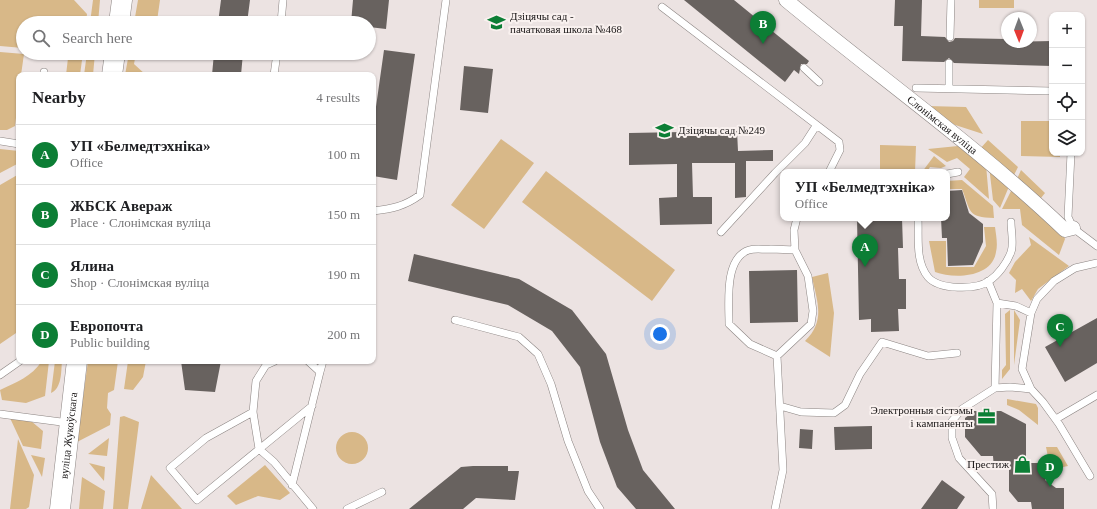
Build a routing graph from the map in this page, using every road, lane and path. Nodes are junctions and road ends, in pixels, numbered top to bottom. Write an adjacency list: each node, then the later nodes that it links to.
1 (122, 0): 7 (main road)
2 (283, 0): 8 (lane)
3 (446, 0): 29 (lane)
4 (786, 0): 33 (street, Слонімская вуліца)
5 (951, 0): 9 (lane)
6 (662, 7): 20 (lane)
7 (120, 16)
8 (282, 16)
9 (950, 37)
10 (114, 60): 14 (main road)
11 (276, 60): 15 (lane)
12 (949, 63): 18 (lane)
13 (804, 68): 16 (lane)
14 (112, 72)
15 (274, 72)
16 (819, 82)
17 (916, 88): 18 (lane)
18 (949, 88): 19 (lane)
19 (1049, 91)
20 (816, 126): 24 (lane); 26 (lane)
21 (0, 141): 22 (lane)
22 (16, 144)
23 (1071, 156): 33 (lane)
24 (780, 169)
25 (780, 169): 34 (lane)
26 (830, 169)
27 (958, 172): 28 (lane)
28 (950, 173)
29 (376, 211)
30 (796, 221): 36 (lane)
31 (918, 221): 38 (lane)
32 (1011, 222): 38 (lane)
33 (1073, 228): 35 (lane, Слонімская вуліца)
34 (721, 232)
35 (1097, 246)
36 (795, 250): 43 (lane); 43 (lane)
37 (1097, 263): 40 (lane)
38 (988, 282): 39 (lane)
39 (998, 303): 40 (lane); 51 (lane)
40 (1031, 313): 52 (lane)
41 (455, 320): 67 (lane)
42 (957, 353): 55 (lane)
43 (777, 356): 55 (lane)
44 (16, 364): 50 (lane)
45 (77, 364): 59 (main road, вуліца Жукоўскага)
46 (268, 364): 56 (lane)
47 (311, 364): 49 (lane)
48 (322, 364): 49 (lane)
49 (320, 372): 54 (lane)
50 (0, 375)
51 (995, 388): 52 (lane); 69 (lane)
52 (1031, 389): 58 (lane)
53 (1097, 395): 58 (lane)
54 (312, 406): 60 (lane); 62 (lane)
55 (780, 406): 68 (lane)
56 (253, 412): 60 (lane); 60 (lane)
57 (0, 414): 59 (lane)
58 (1056, 419): 61 (lane)
59 (69, 423): 64 (main road, вуліца Жукоўскага)
60 (258, 448): 62 (lane)
61 (1090, 476)
62 (292, 485): 65 (lane)
63 (382, 492): 66 (lane)
64 (60, 509)
65 (313, 509)
66 (347, 509)
67 (600, 509)
68 (775, 509)
69 (993, 509)

